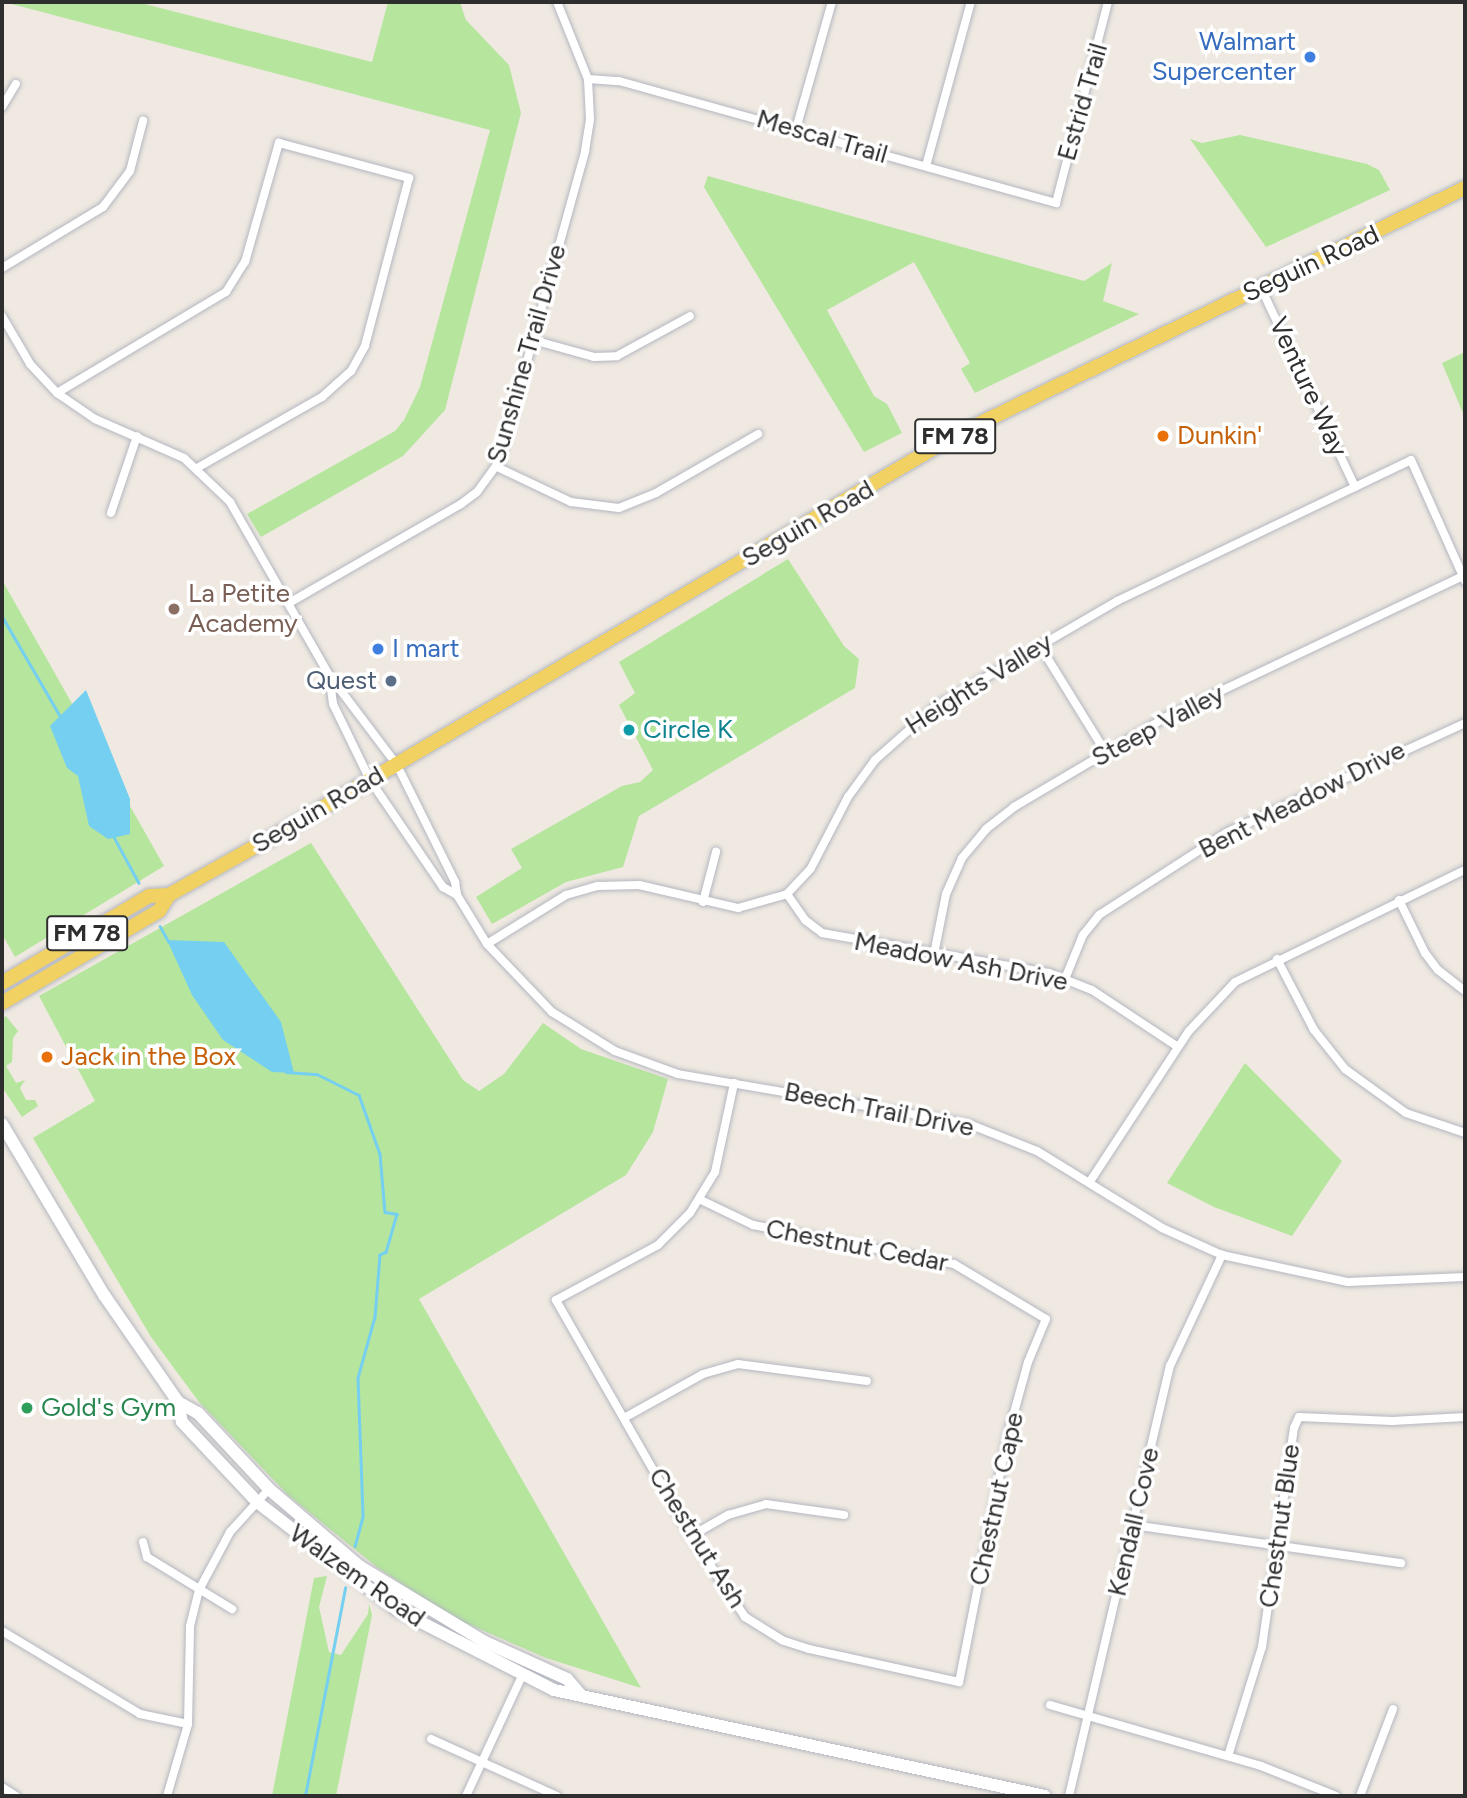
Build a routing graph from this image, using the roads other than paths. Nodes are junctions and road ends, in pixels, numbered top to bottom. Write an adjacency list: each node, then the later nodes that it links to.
1 (557, 2): 5 (street, Sunshine Trail Drive)
2 (832, 2): 9 (street)
3 (971, 2): 10 (street)
4 (1108, 2): 12 (street, Estrid Trail)
5 (588, 79): 9 (street, Mescal Trail); 17 (street, Sunshine Trail Drive)
6 (16, 84): 7 (street)
7 (2, 107)
8 (144, 121): 13 (street)
9 (796, 130): 10 (street, Mescal Trail)
10 (926, 166): 12 (street, Mescal Trail)
11 (1465, 188): 14 (main road, Seguin Road / FM 78)
12 (1056, 203)
13 (2, 268)
14 (1261, 288): 23 (street, Venture Way); 31 (main road, Seguin Road / FM 78)
15 (2, 316): 18 (street, Beech Trail Drive)
16 (690, 316): 17 (street)
17 (533, 340): 21 (street, Sunshine Trail Drive)
18 (57, 393): 20 (street, Beech Trail Drive); 22 (street)
19 (758, 434): 21 (street)
20 (137, 436): 22 (street, Beech Trail Drive); 24 (street)
21 (497, 467): 26 (street, Sunshine Trail Drive)
22 (197, 468): 26 (street, Beech Trail Drive)
23 (1355, 487): 25 (street, Heights Valley); 27 (street, Heights Valley)
24 (111, 513)
25 (1464, 579): 30 (street, Steep Valley)
26 (289, 603): 28 (street, Beech Trail Drive)
27 (1040, 646): 30 (street); 35 (street, Heights Valley)
28 (329, 675): 31 (street, Beech Trail Drive); 32 (street, Beech Trail Drive)
29 (1465, 723): 43 (street, Bent Meadow Drive)
30 (1106, 753): 41 (street, Steep Valley)
31 (397, 765): 32 (main road, Seguin Road / FM 78); 37 (street, Beech Trail Drive)
32 (370, 780): 36 (main road, Seguin Road / FM 78); 37 (street, Beech Trail Drive)
33 (716, 852): 39 (street)
34 (1465, 870): 38 (street)
35 (787, 894): 39 (street, Heights Valley); 41 (street, Meadow Ash Drive)
36 (169, 895): 44 (main road, Seguin Road / FM 78); 46 (main road, Seguin Road / FM 78)
37 (457, 895): 40 (street, Beech Trail Drive)
38 (1399, 901): 42 (street); 45 (street)
39 (703, 902): 40 (street, Heights Valley)
40 (487, 944): 48 (street, Beech Trail Drive)
41 (934, 954): 43 (street, Meadow Ash Drive)
42 (1277, 959): 47 (street); 50 (street)
43 (1065, 979): 47 (street, Meadow Ash Drive)
44 (2, 984)
45 (1465, 991)
46 (2, 1003)
47 (1178, 1047): 51 (street)
48 (734, 1083): 51 (street, Beech Trail Drive); 52 (street)
49 (2, 1124): 57 (street, Walzem Road)
50 (1465, 1133)
51 (1089, 1183): 53 (street, Beech Trail Drive)
52 (701, 1200): 55 (street, Chestnut Cedar); 59 (street, Chestnut Ash)
53 (1222, 1255): 54 (street, Beech Trail Drive); 63 (street, Kendall Cove)
54 (1465, 1277)
55 (1046, 1319): 72 (street, Chestnut Cape)
56 (867, 1381): 59 (street)
57 (178, 1402): 60 (street, Walzem Road); 61 (street, Walzem Road)
58 (1465, 1417): 66 (street, Chestnut Blue)
59 (624, 1418): 64 (street, Chestnut Ash)
60 (269, 1489): 61 (street); 73 (street, Walzem Road)
61 (257, 1502): 68 (street); 71 (street, Walzem Road)
62 (844, 1515): 64 (street)
63 (1133, 1525): 66 (street); 76 (street, Kendall Cove)
64 (691, 1536): 72 (street, Chestnut Ash)
65 (143, 1542): 68 (street)
66 (1278, 1547): 67 (street); 79 (street, Chestnut Blue)
67 (1401, 1563)
68 (199, 1590): 69 (street); 77 (street)
69 (232, 1609)
70 (2, 1631): 77 (street)
71 (522, 1676): 73 (street, Walzem Road); 80 (street)
72 (959, 1682)
73 (580, 1694): 86 (street, Walzem Road)
74 (1050, 1705): 76 (street)
75 (1393, 1709): 89 (street)
76 (1089, 1716): 79 (street); 87 (street, Kendall Cove)
77 (188, 1724): 83 (street)
78 (431, 1739): 80 (street)
79 (1228, 1756): 88 (street)
80 (481, 1761): 84 (street); 85 (street)
81 (2, 1787): 82 (street)
82 (16, 1796)
83 (167, 1796)
84 (466, 1796)
85 (557, 1796)
86 (1045, 1796)
87 (1069, 1796)
88 (1336, 1796)
89 (1360, 1796)

